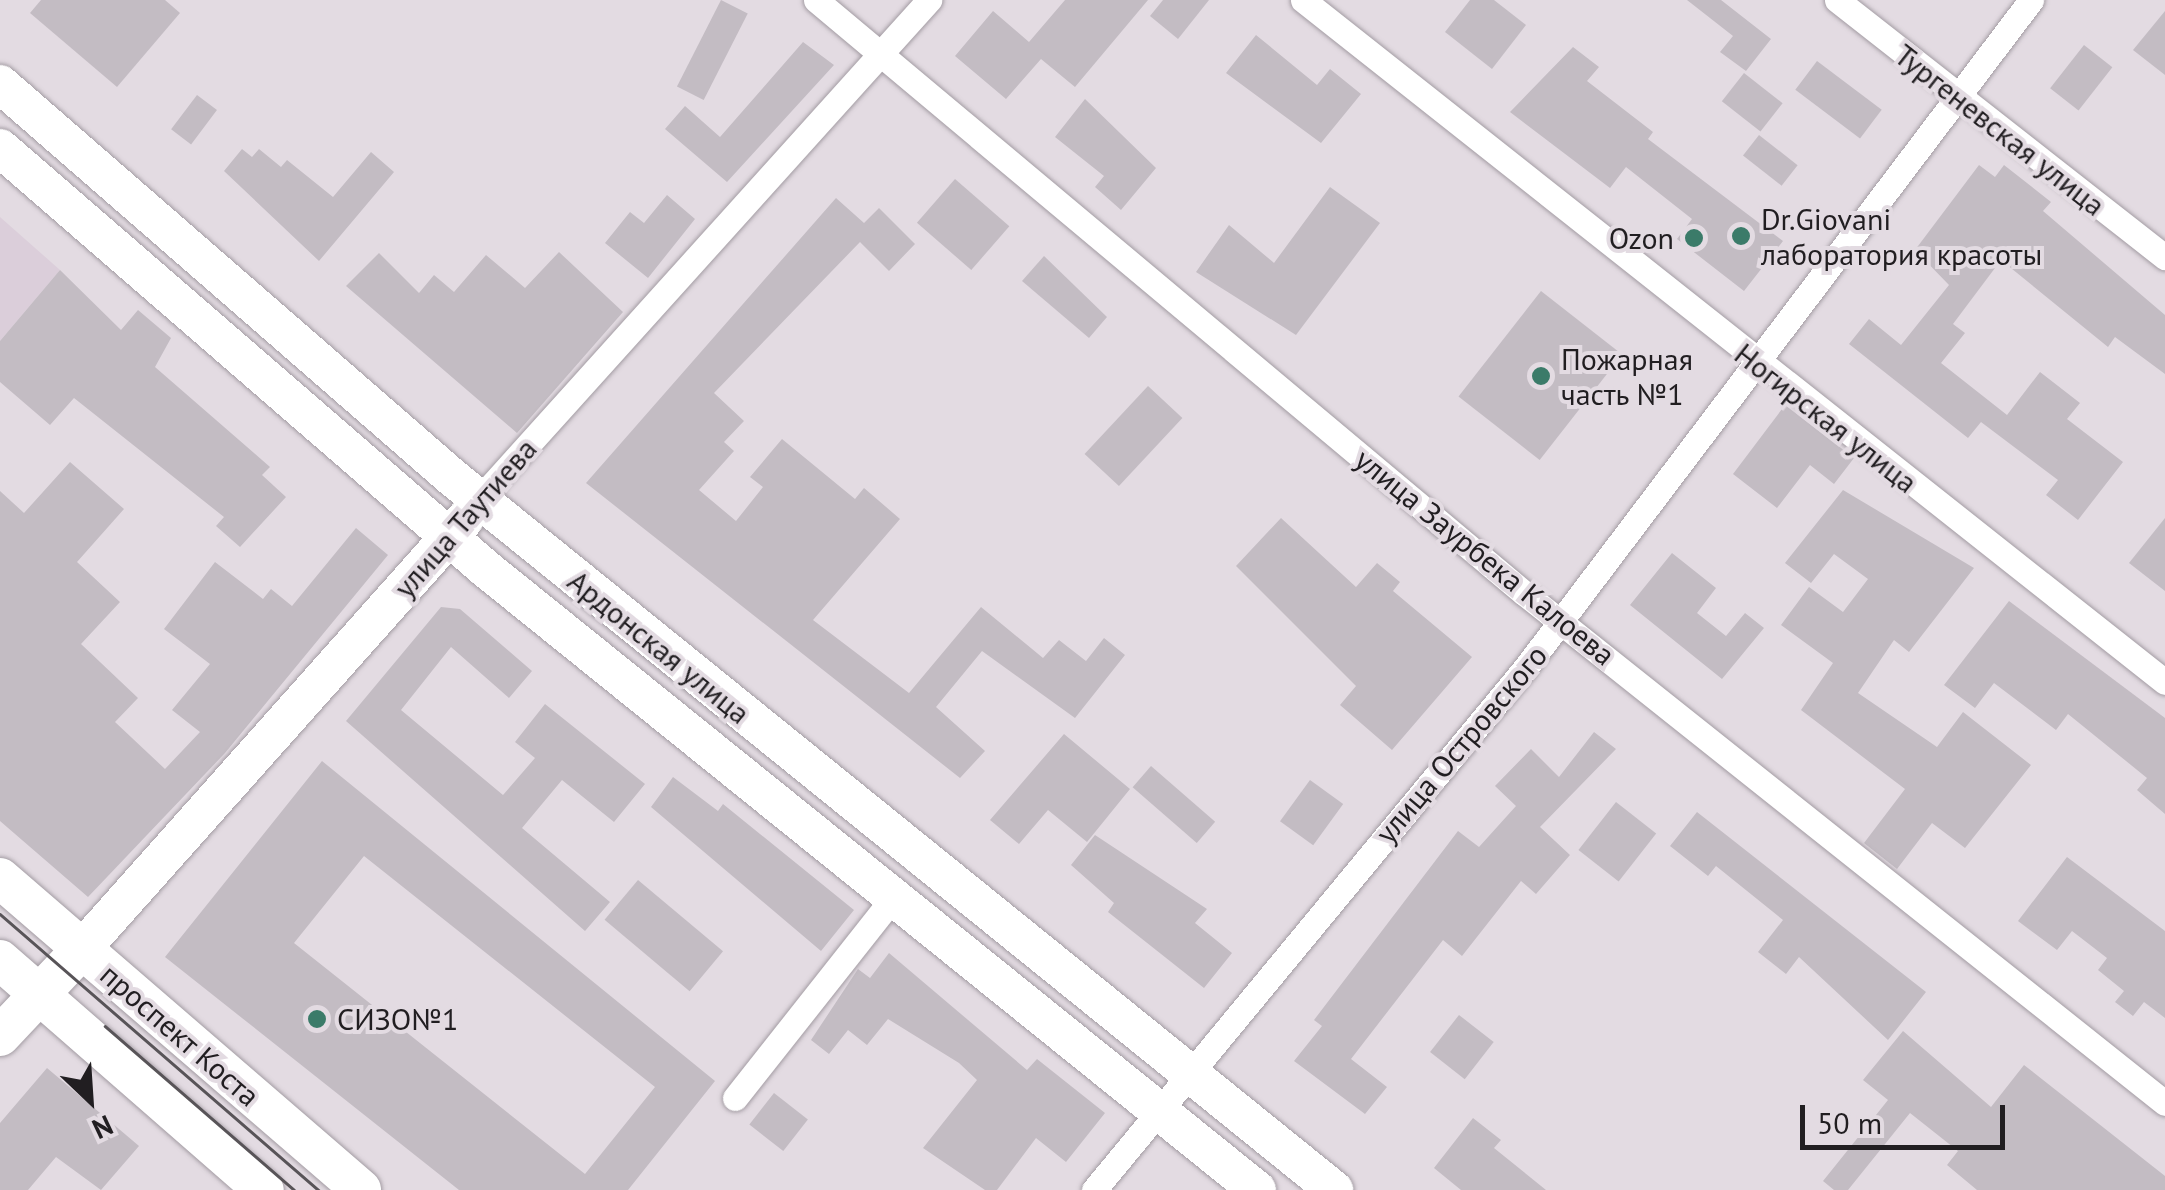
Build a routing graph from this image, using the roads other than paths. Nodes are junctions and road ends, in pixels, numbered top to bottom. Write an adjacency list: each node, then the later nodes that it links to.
1 (816, 0): 6 (street, улица Заурбека Калоева)
2 (929, 0): 6 (street, улица Таутиева)
3 (1303, 0): 11 (street, Ногирская улица)
4 (1837, 0): 8 (street, Тургеневская улица)
5 (2030, 0): 8 (street, улица Островского)
6 (884, 55): 12 (street, улица Таутиева); 14 (street, улица Заурбека Калоева)
7 (0, 84): 12 (main road, Ардонская улица)
8 (1956, 96): 10 (street, Тургеневская улица); 11 (street, улица Островского)
9 (0, 148): 13 (main road, Ардонская улица)
10 (2165, 257)
11 (1756, 364): 14 (street, улица Островского); 15 (street, Ногирская улица)
12 (480, 498): 13 (main road, улица Таутиева); 22 (main road, Ардонская улица)
13 (450, 538): 17 (main road, Ардонская улица); 18 (main road, улица Таутиева)
14 (1561, 622): 22 (street, улица Островского); 24 (street, улица Заурбека Калоева)
15 (2165, 682)
16 (0, 878): 18 (main road, проспект Коста)
17 (889, 903): 23 (street); 25 (main road, Ардонская улица)
18 (81, 950): 20 (main road, улица Таутиева); 27 (main road, проспект Коста)
19 (0, 960): 20 (main road, проспект Коста)
20 (38, 994): 21 (main road, улица Таутиева); 26 (main road, проспект Коста)
21 (0, 1036)
22 (1184, 1074): 25 (street, улица Островского); 30 (main road, Ардонская улица)
23 (735, 1098)
24 (2165, 1102)
25 (1154, 1111): 28 (street, улица Островского); 29 (main road, Ардонская улица)
26 (264, 1190)
27 (360, 1190)
28 (1094, 1190)
29 (1256, 1190)
30 (1334, 1190)

